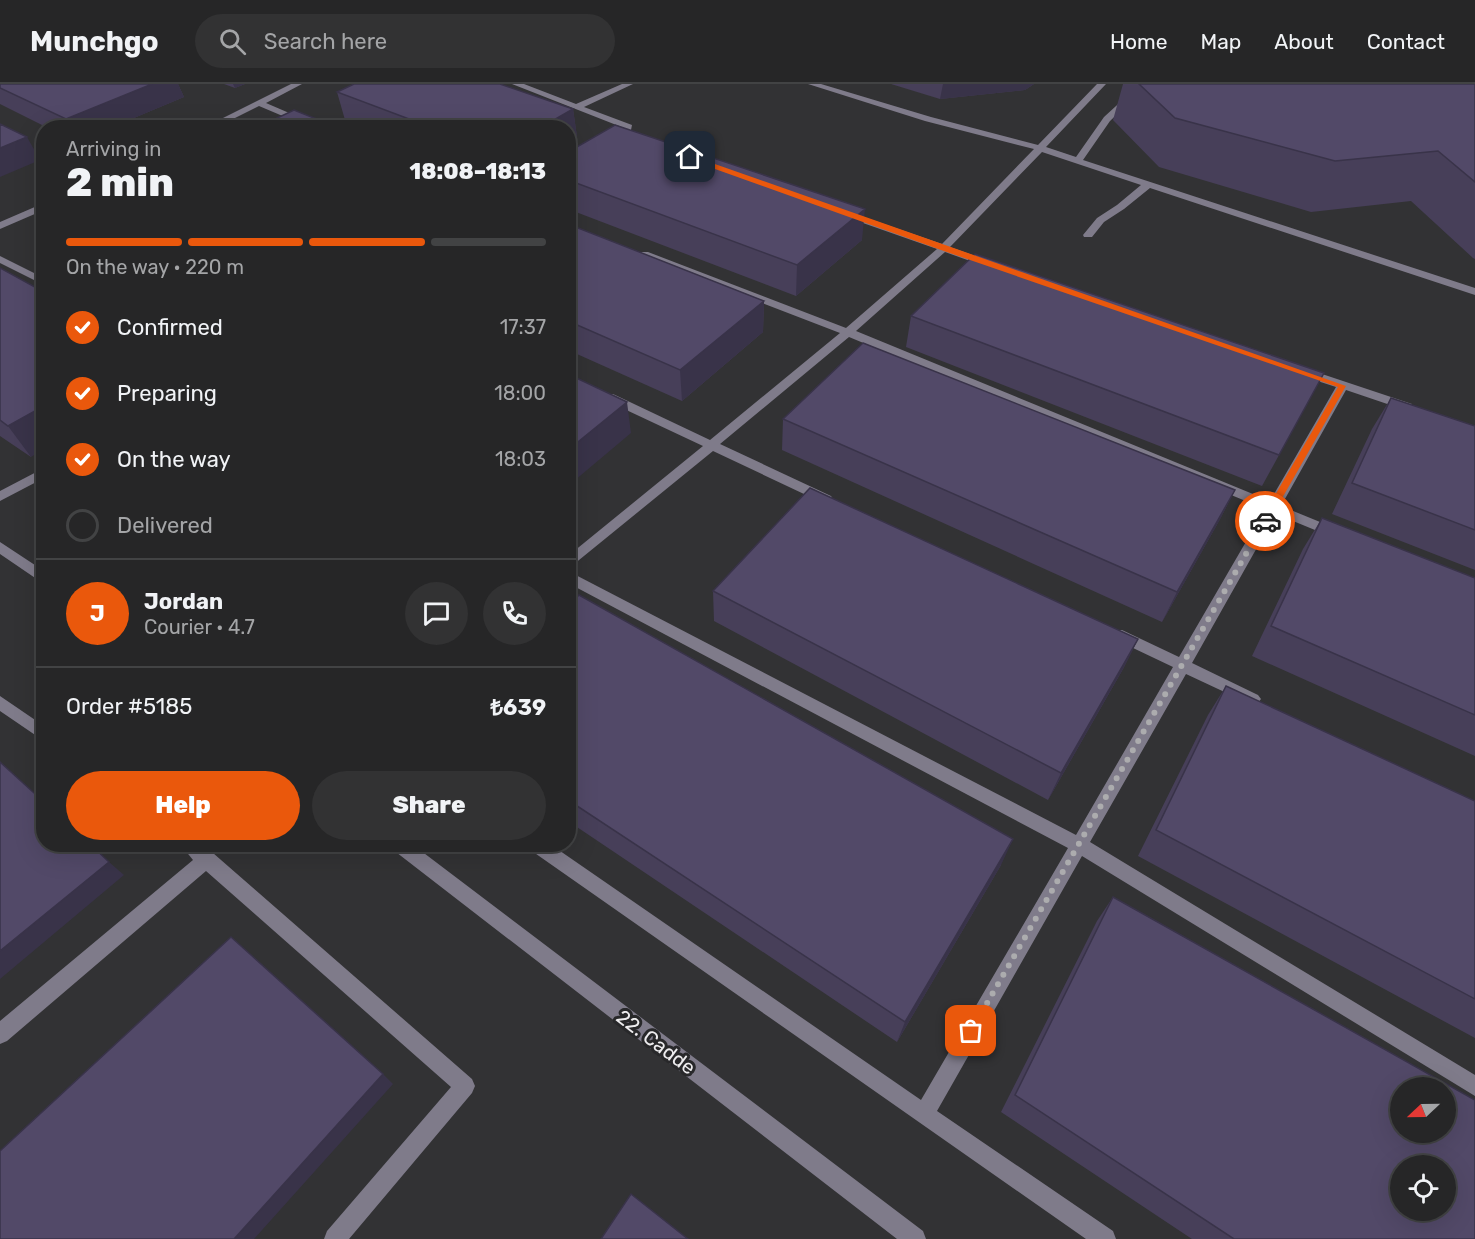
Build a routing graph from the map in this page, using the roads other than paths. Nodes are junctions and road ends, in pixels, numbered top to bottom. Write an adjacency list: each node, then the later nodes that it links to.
1 (298, 84): 7 (street)
2 (516, 84): 8 (street)
3 (629, 84): 8 (street)
4 (812, 84): 12 (street)
5 (1102, 84): 12 (street)
6 (1145, 84): 13 (street)
7 (259, 103): 9 (street); 10 (street)
8 (579, 106): 11 (street)
9 (224, 120)
10 (300, 120)
11 (607, 146)
12 (1039, 148): 13 (street); 19 (street)
13 (1078, 161): 14 (street)
14 (1147, 185): 18 (street); 24 (street)
15 (834, 209): 19 (street)
16 (36, 210): 17 (street)
17 (0, 226)
18 (1088, 235)
19 (943, 249): 22 (street); 25 (street)
20 (636, 251): 25 (street)
21 (0, 259): 23 (street)
22 (999, 268)
23 (36, 278)
24 (1475, 292)
25 (848, 332): 30 (street); 34 (street)
26 (1287, 367): 27 (street)
27 (1343, 386): 29 (street); 34 (street)
28 (599, 392): 30 (street)
29 (1420, 410)
30 (711, 446): 33 (street); 37 (street)
31 (36, 477): 32 (street)
32 (0, 497)
33 (840, 505)
34 (1273, 506): 35 (street); 41 (street)
35 (1347, 539)
36 (0, 547): 38 (street)
37 (576, 557)
38 (36, 573)
39 (576, 580): 45 (street)
40 (1107, 630): 41 (street)
41 (1182, 664): 43 (street); 45 (street)
42 (0, 702): 44 (street)
43 (1266, 705)
44 (36, 729)
45 (1079, 845): 51 (street); 52 (street)
46 (198, 852): 49 (street)
47 (408, 852): 54 (street, 22. Cadde)
48 (547, 852): 52 (street)
49 (207, 859): 50 (street); 53 (street)
50 (0, 1034)
51 (1475, 1086)
52 (924, 1114): 55 (street)
53 (335, 1239)
54 (915, 1239)
55 (1105, 1239)

